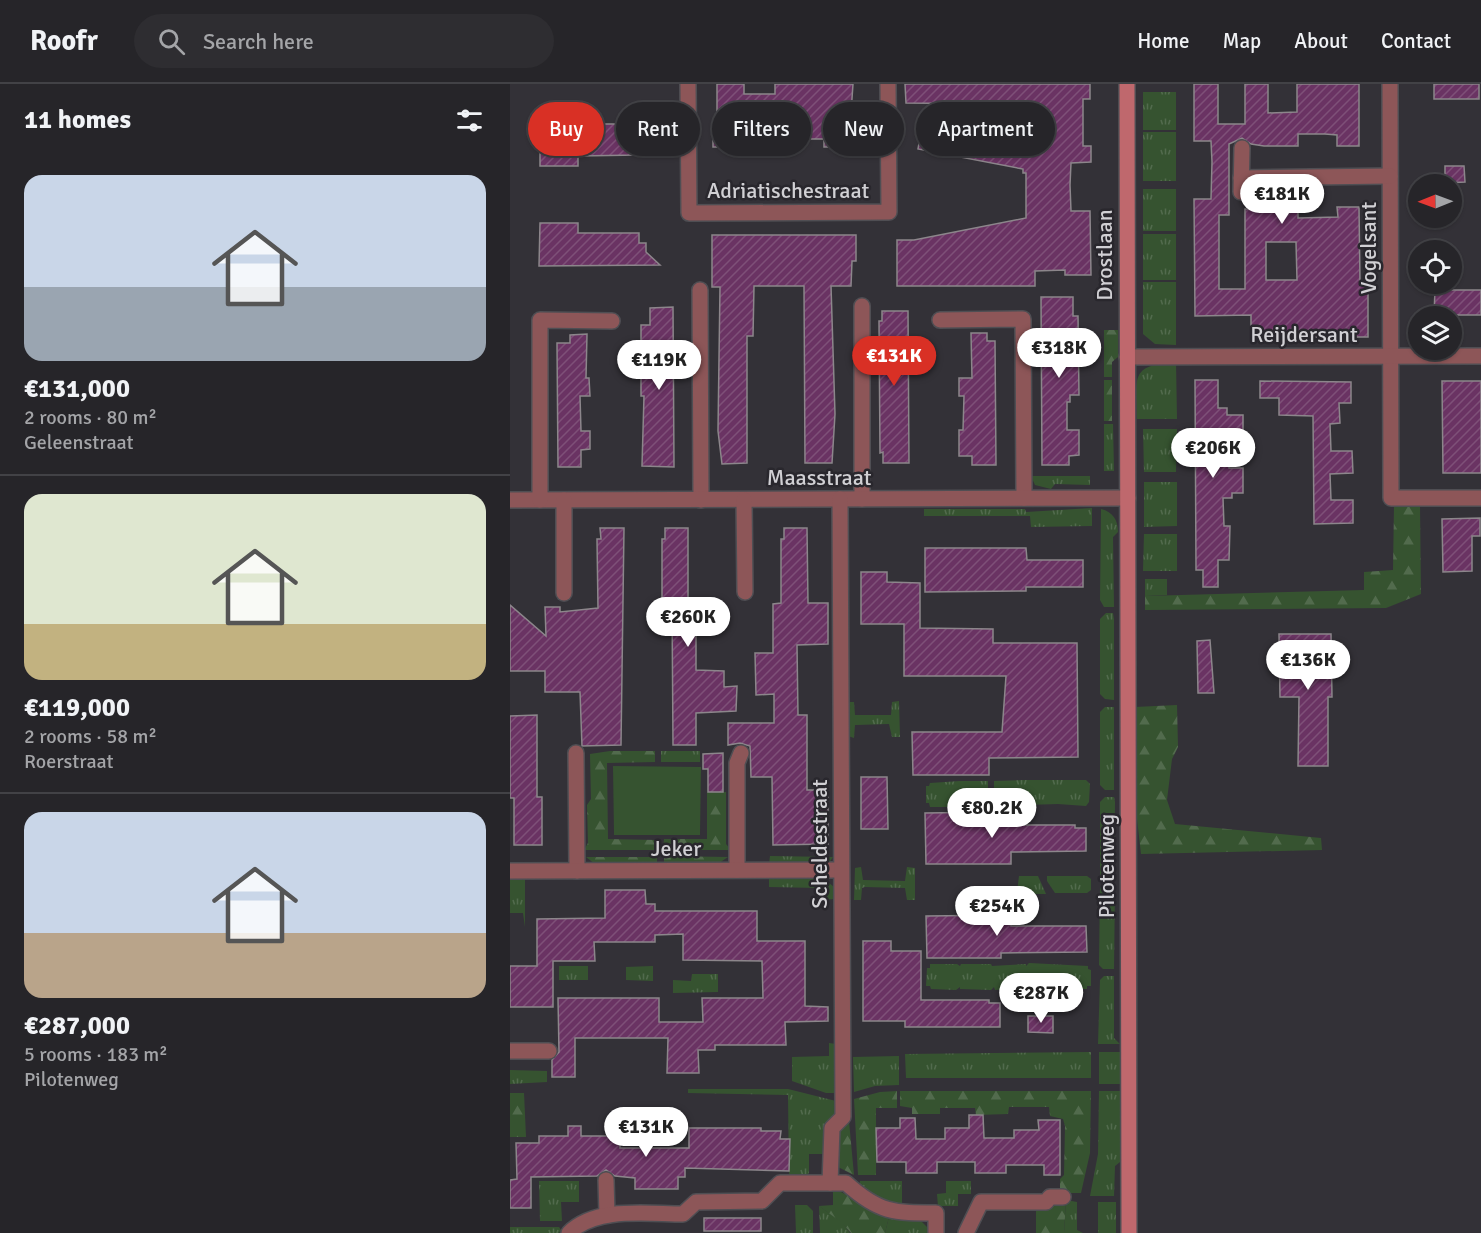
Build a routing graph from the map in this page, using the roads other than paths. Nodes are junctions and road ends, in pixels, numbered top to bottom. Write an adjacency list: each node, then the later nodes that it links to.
1 (688, 84): 2 (street, Adriatischestraat)
2 (888, 84)
3 (1126, 84): 13 (street, Drostlaan)
4 (1390, 84): 6 (street, Vogelsant)
5 (1242, 148): 6 (street, Vogelsant)
6 (1390, 176): 11 (street, Vogelsant)
7 (700, 290): 22 (street)
8 (862, 306): 18 (street)
9 (940, 320): 14 (street)
10 (612, 321): 20 (street)
11 (1391, 356): 12 (street, Reijdersant); 13 (street, Reijdersant); 16 (street, Vogelsant)
12 (1481, 356)
13 (1127, 357): 15 (street, Drostlaan)
14 (1024, 498): 15 (street, Maasstraat); 18 (street, Maasstraat)
15 (1128, 498): 41 (street, Pilotenweg)
16 (1481, 498)
17 (840, 499): 18 (street, Maasstraat); 23 (street, Maasstraat); 29 (street, Scheldestraat)
18 (862, 499)
19 (510, 500): 20 (street, Maasstraat)
20 (540, 500): 21 (street, Maasstraat)
21 (564, 500): 22 (street, Maasstraat); 25 (street)
22 (701, 500): 23 (street, Maasstraat)
23 (744, 500): 24 (street)
24 (745, 592)
25 (564, 593)
26 (576, 753): 31 (street)
27 (741, 753): 28 (street)
28 (737, 870): 29 (street, Jeker); 31 (street, Jeker)
29 (841, 870): 35 (street, Scheldestraat)
30 (510, 871): 31 (street, Jeker)
31 (577, 871)
32 (510, 1051): 33 (street)
33 (549, 1051)
34 (606, 1180): 37 (street)
35 (830, 1183): 37 (street); 39 (street)
36 (1063, 1197): 40 (street)
37 (607, 1215): 38 (street)
38 (569, 1233)
39 (936, 1233)
40 (966, 1233)
41 (1129, 1233)

